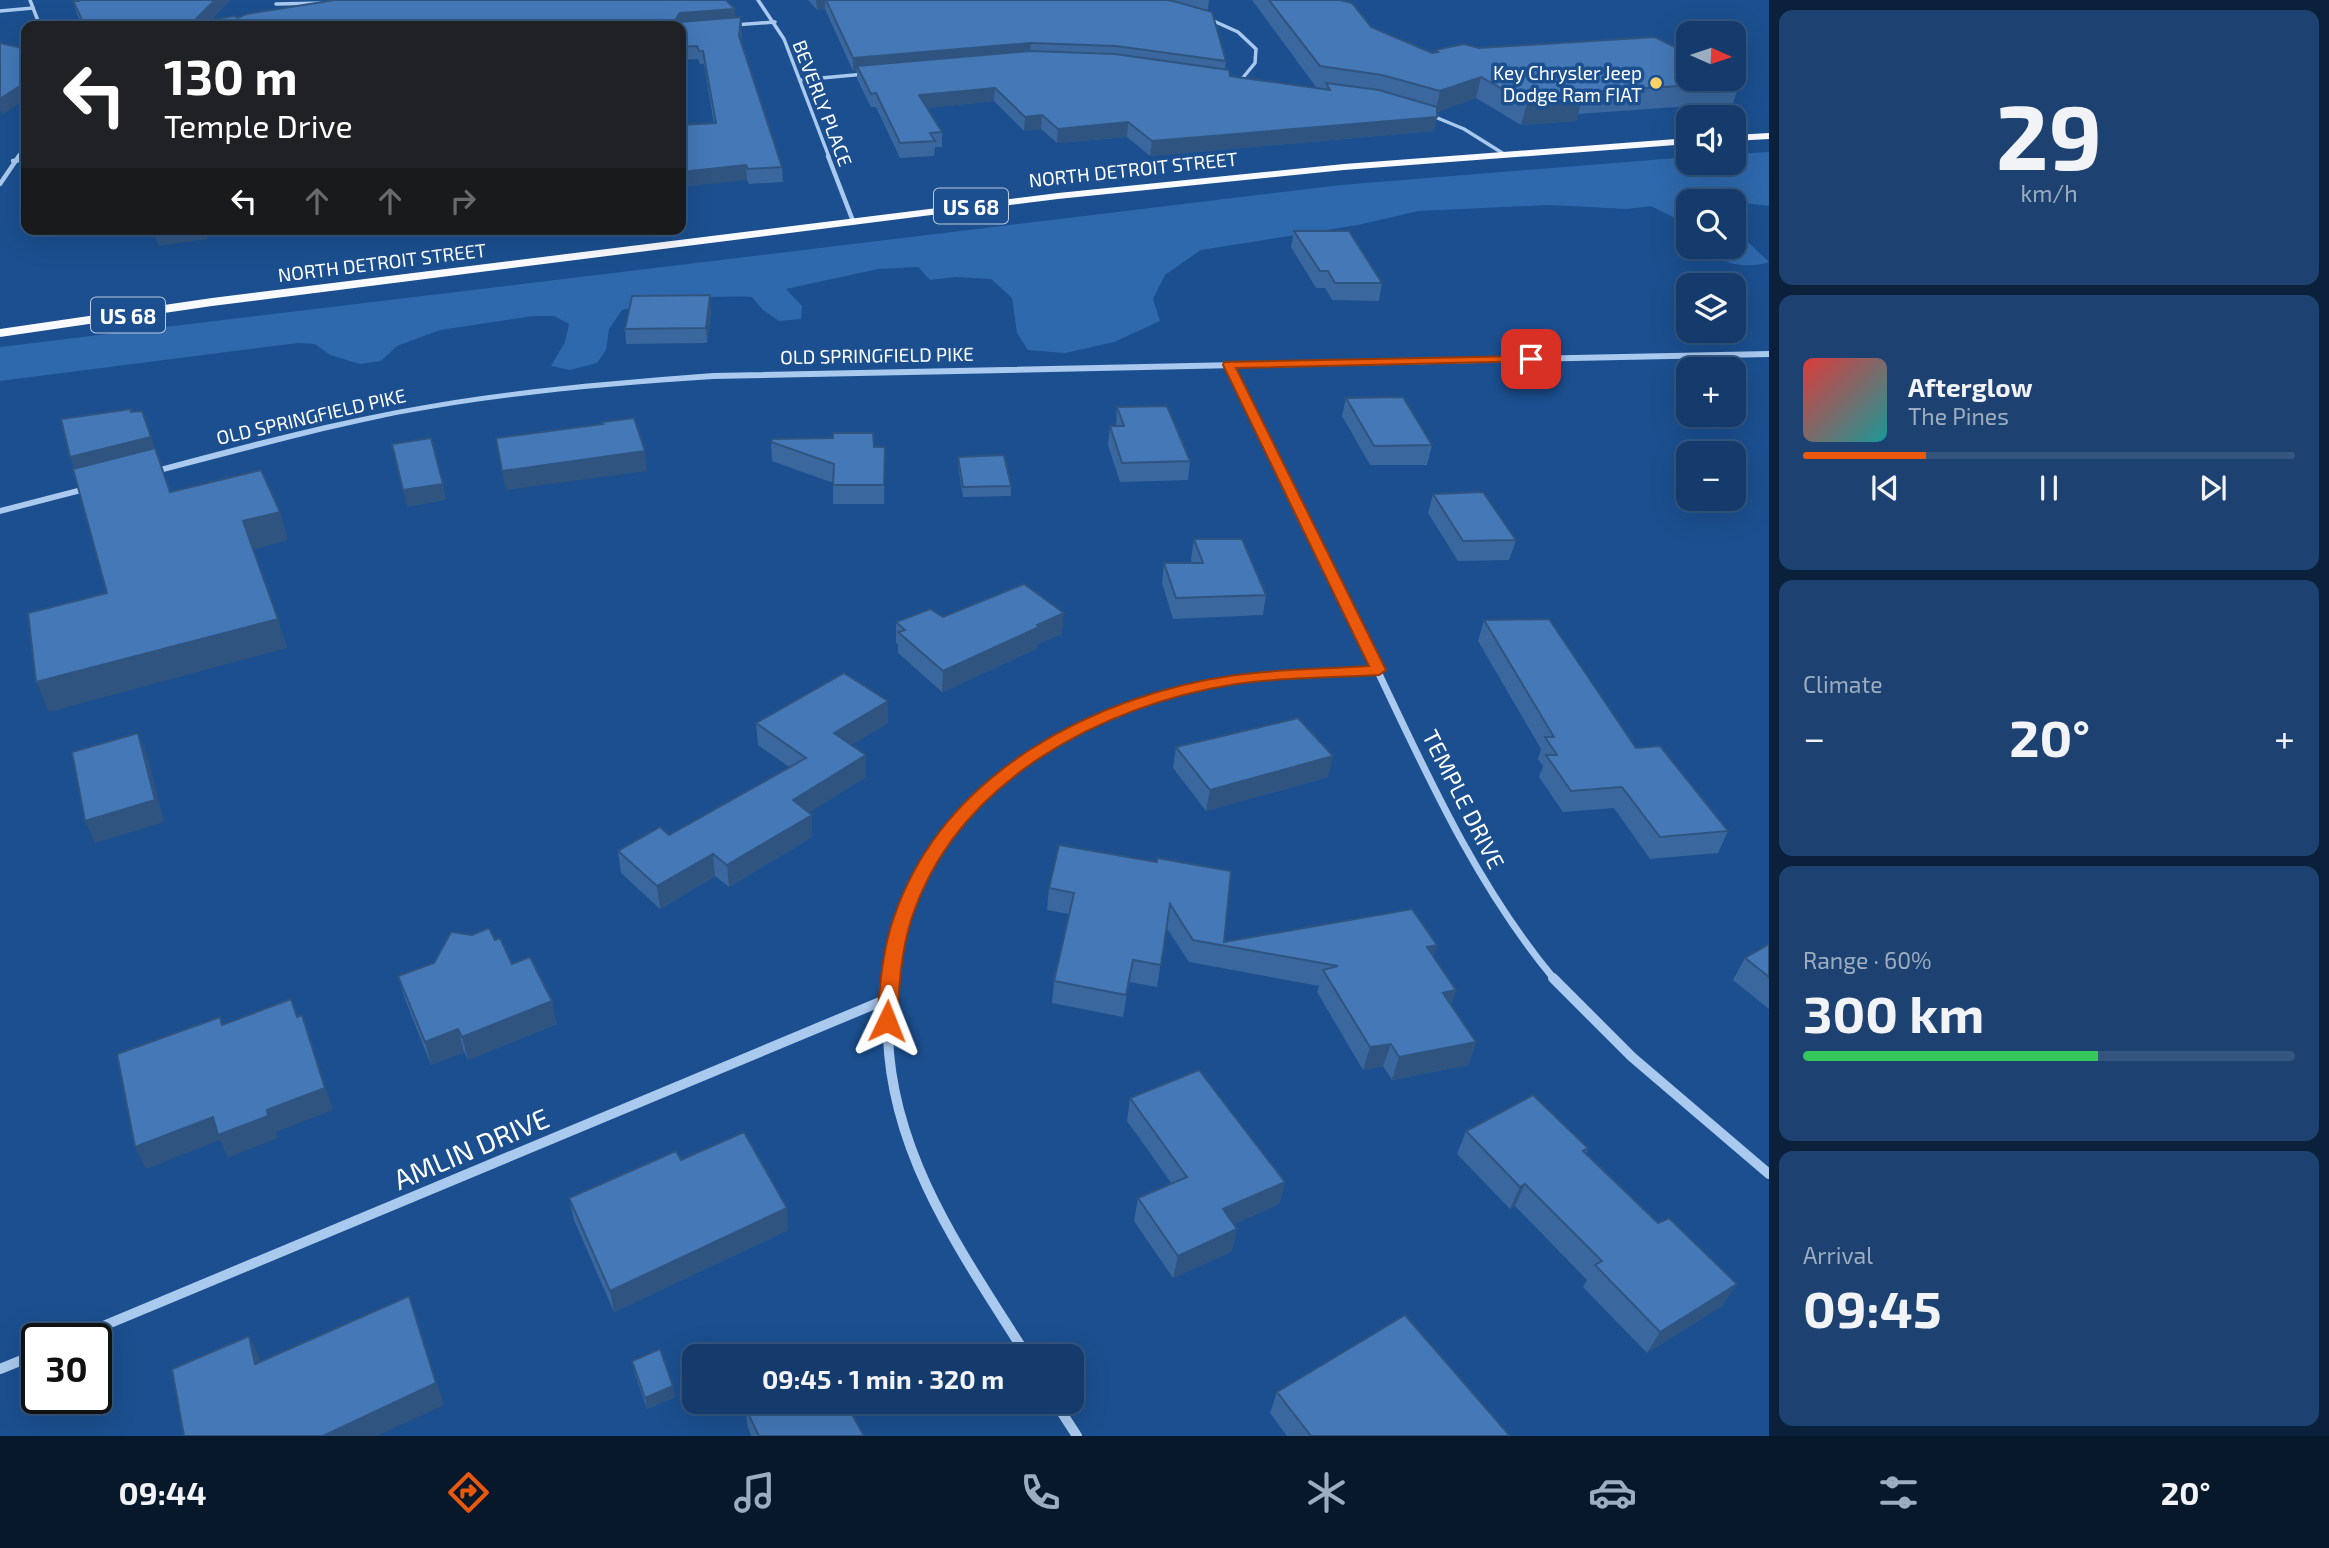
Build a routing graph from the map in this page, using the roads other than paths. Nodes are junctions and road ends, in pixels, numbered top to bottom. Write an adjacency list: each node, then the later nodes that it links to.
1 (30, 0): 5 (street)
2 (758, 0): 10 (street, BEVERLY PLACE)
3 (277, 2): 4 (street); 6 (street)
4 (335, 2)
5 (33, 8): 7 (street); 9 (street)
6 (271, 9)
7 (0, 11)
8 (1198, 15): 15 (street)
9 (38, 21)
10 (775, 22): 11 (street); 14 (street, BEVERLY PLACE)
11 (723, 26)
12 (874, 73): 14 (street)
13 (1229, 78): 15 (street)
14 (800, 80): 26 (street, BEVERLY PLACE)
15 (1241, 80): 16 (street)
16 (1255, 82)
17 (1428, 114): 22 (street)
18 (1769, 136): 19 (highway)
19 (1746, 137)
20 (1676, 142): 22 (highway, NORTH DETROIT STREET / US 68)
21 (21, 151): 24 (street)
22 (1504, 154): 26 (highway, NORTH DETROIT STREET / US 68)
23 (21, 160): 24 (street)
24 (13, 161): 25 (street)
25 (0, 184)
26 (853, 221): 27 (highway, NORTH DETROIT STREET / US 68)
27 (0, 333)
28 (1769, 354): 29 (street, OLD SPRINGFIELD PIKE)
29 (1228, 365): 30 (street, OLD SPRINGFIELD PIKE); 34 (street, TEMPLE DRIVE)
30 (263, 443): 31 (street, OLD SPRINGFIELD PIKE)
31 (139, 475)
32 (100, 486): 33 (street)
33 (0, 511)
34 (1379, 670): 35 (street); 36 (street, TEMPLE DRIVE)
35 (887, 999): 37 (street, AMLIN DRIVE); 38 (street)
36 (1769, 1174)
37 (110, 1323)
38 (1020, 1344)
39 (21, 1360): 40 (street)
40 (0, 1369)
41 (1063, 1414): 42 (street)
42 (1077, 1436)

